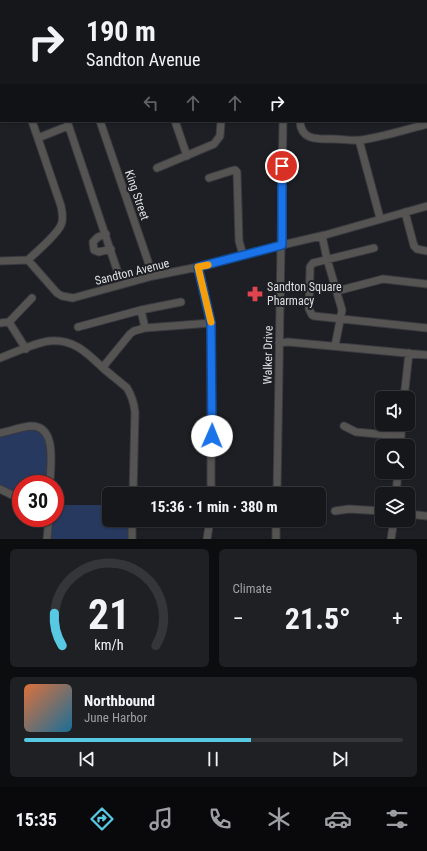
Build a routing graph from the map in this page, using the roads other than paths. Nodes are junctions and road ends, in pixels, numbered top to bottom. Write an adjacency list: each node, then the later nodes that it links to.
1 (32, 122): 9 (street)
2 (100, 122): 29 (street, King Street)
3 (175, 122): 11 (street)
4 (221, 122): 11 (street)
5 (283, 122): 19 (street, Walker Drive)
6 (300, 122): 10 (street)
7 (68, 124): 9 (street); 17 (street)
8 (427, 124): 10 (street)
9 (38, 138): 25 (street)
10 (359, 140): 16 (street)
11 (187, 156): 12 (street)
12 (157, 168)
13 (209, 178): 23 (street)
14 (427, 206): 15 (street, Sandton Avenue)
15 (405, 212): 16 (street, Sandton Avenue); 22 (street)
16 (380, 218): 18 (street, Sandton Avenue)
17 (106, 234): 21 (street); 21 (street)
18 (322, 236): 19 (street, Sandton Avenue); 24 (street)
19 (282, 245): 23 (street, Sandton Avenue); 42 (street, Walker Drive)
20 (374, 248): 24 (street)
21 (111, 249): 28 (street)
22 (427, 251)
23 (243, 255): 27 (street, Sandton Avenue)
24 (327, 258): 31 (street); 35 (street)
25 (28, 260): 26 (street); 29 (street, Sandton Avenue)
26 (0, 261)
27 (198, 267): 29 (street, Sandton Avenue); 38 (street)
28 (117, 270)
29 (153, 276)
30 (427, 284): 31 (street)
31 (337, 290): 35 (street)
32 (32, 298): 36 (street)
33 (181, 302): 34 (street)
34 (141, 310): 39 (street); 40 (street)
35 (340, 319): 41 (street); 43 (street)
36 (8, 322): 37 (street); 44 (street)
37 (0, 323)
38 (211, 323): 40 (street); 56 (street)
39 (78, 327)
40 (145, 328): 48 (street)
41 (427, 328)
42 (279, 342): 43 (street); 57 (street, Walker Drive)
43 (335, 346): 45 (street)
44 (26, 349): 47 (street); 48 (street)
45 (408, 353): 46 (street); 49 (street)
46 (427, 355)
47 (0, 358)
48 (103, 367): 55 (street)
49 (405, 391)
50 (344, 426): 53 (street)
51 (401, 431): 53 (street)
52 (0, 433): 54 (street)
53 (400, 436)
54 (50, 475)
55 (133, 487)
56 (211, 487)
57 (277, 487)
58 (0, 490): 59 (street)
59 (12, 496)
60 (335, 511): 61 (street)
61 (375, 511)
62 (415, 515): 63 (street)
63 (427, 516)
64 (48, 527): 69 (street)
65 (132, 527): 70 (street)
66 (209, 527): 71 (street)
67 (276, 527): 72 (street)
68 (393, 527): 73 (street)
69 (46, 539)
70 (132, 539)
71 (207, 539)
72 (276, 539)
73 (392, 539)

